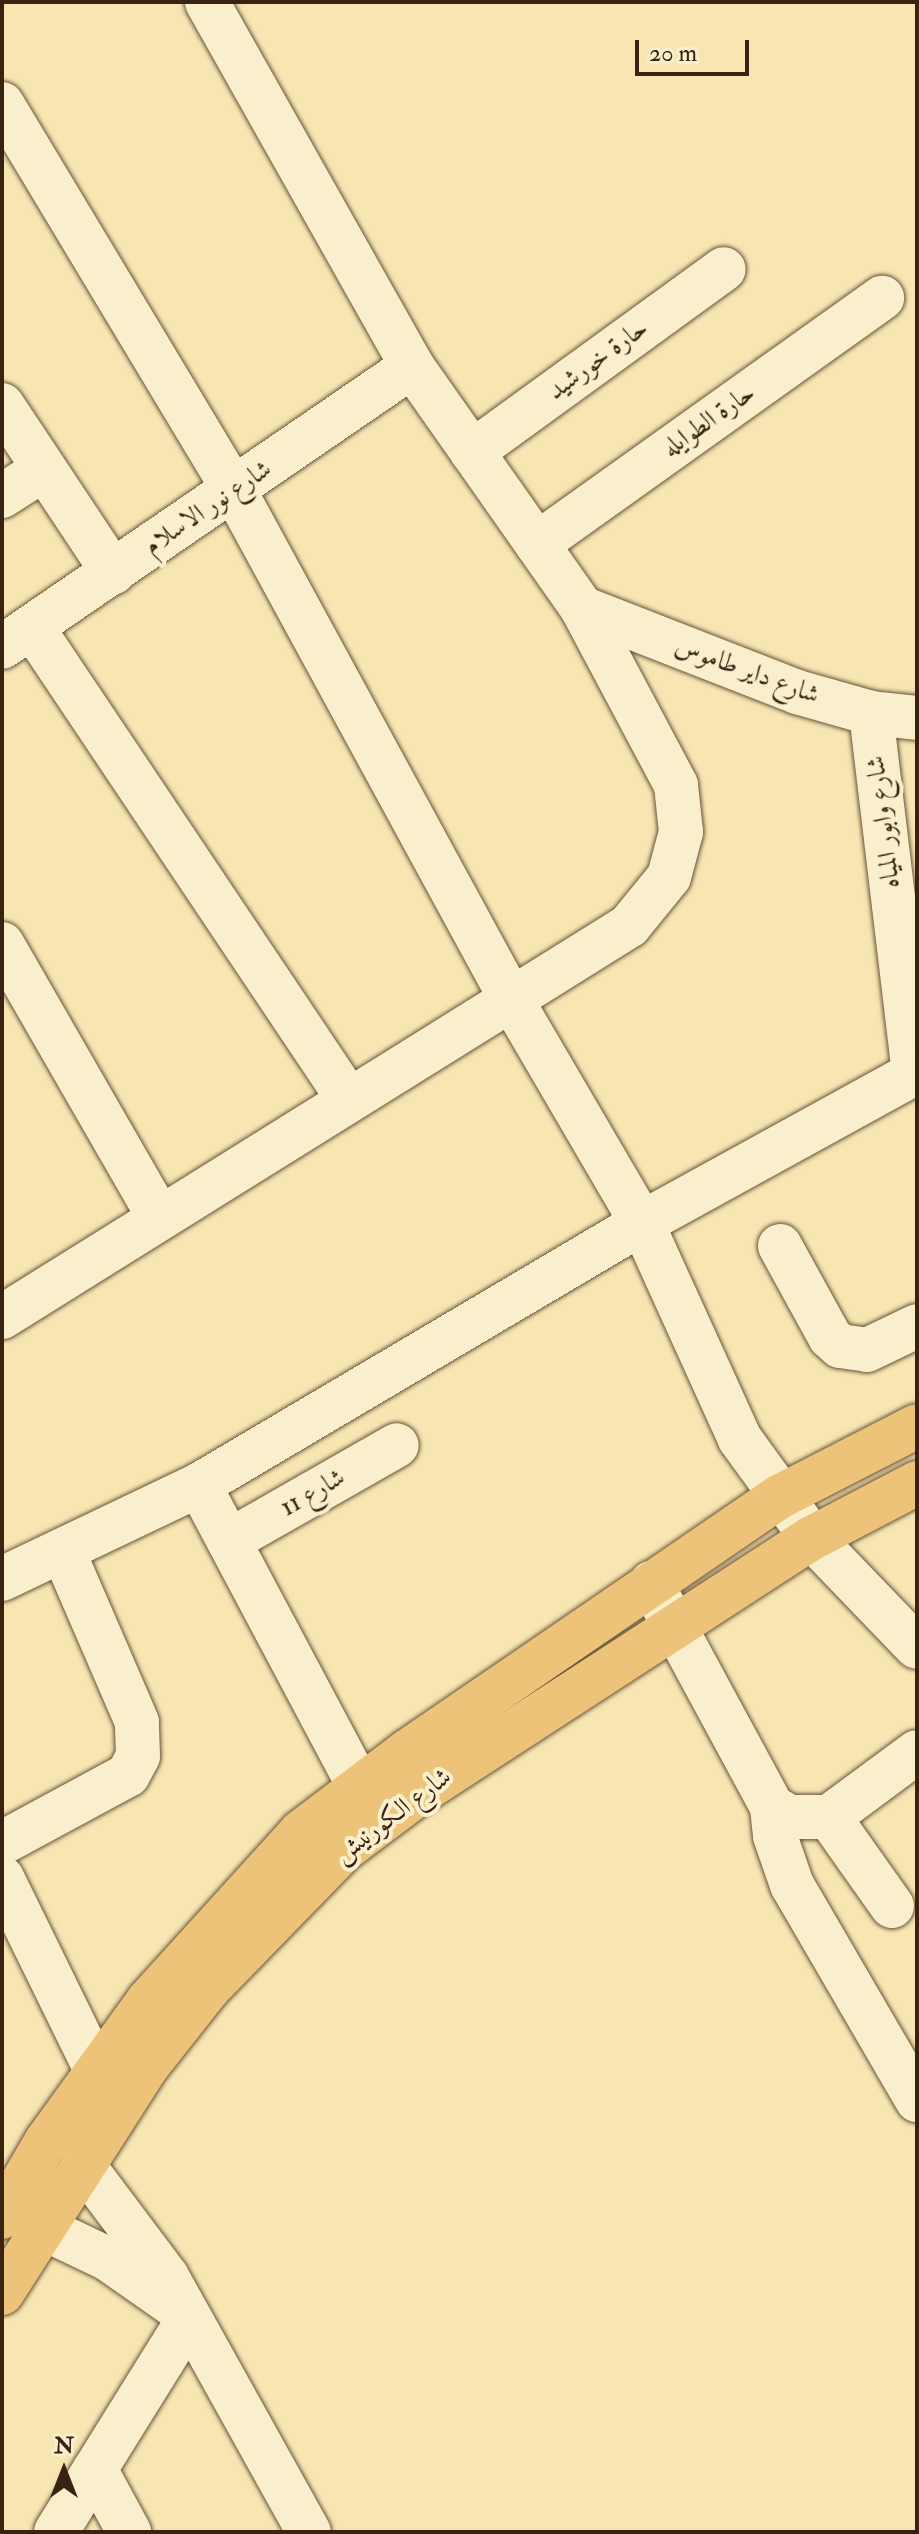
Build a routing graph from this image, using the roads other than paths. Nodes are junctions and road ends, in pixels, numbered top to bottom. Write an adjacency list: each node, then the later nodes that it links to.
1 (207, 2): 5 (street)
2 (2, 104): 9 (street)
3 (724, 269): 7 (street, حارة خورشيد)
4 (882, 298): 11 (street, حارة الطوايله)
5 (412, 366): 7 (street); 9 (street, شارع نور الاسلام)
6 (2, 405): 8 (street)
7 (472, 452): 11 (street)
8 (44, 469): 10 (street); 12 (street)
9 (234, 490): 12 (street, شارع نور الاسلام); 18 (street)
10 (2, 496)
11 (537, 544): 13 (street)
12 (113, 572): 14 (street, شارع نور الاسلام)
13 (582, 608): 15 (street, شارع داير طاموس); 18 (street)
14 (17, 637): 20 (street)
15 (871, 713): 16 (street, شارع داير طاموس); 19 (street, شارع وابور المياه)
16 (917, 718)
17 (2, 944): 21 (street)
18 (511, 999): 20 (street); 22 (street)
19 (915, 1073): 22 (street)
20 (349, 1100): 21 (street)
21 (159, 1217): 24 (street)
22 (642, 1223): 29 (street); 30 (street)
23 (780, 1246): 25 (street)
24 (2, 1317)
25 (917, 1326)
26 (917, 1426): 30 (main road, شارع الكورنيش)
27 (397, 1445): 32 (street, شارع 11)
28 (917, 1483): 31 (main road, شارع الكورنيش)
29 (199, 1485): 32 (street); 33 (street)
30 (779, 1497): 31 (street); 35 (main road, شارع الكورنيش)
31 (812, 1538): 36 (main road, شارع الكورنيش); 37 (street)
32 (229, 1541): 39 (street)
33 (63, 1551): 34 (street); 42 (street)
34 (2, 1579)
35 (651, 1583): 36 (street); 39 (main road, شارع الكورنيش)
36 (672, 1629): 40 (street); 47 (main road, شارع الكورنيش)
37 (917, 1647)
38 (917, 1752): 41 (street)
39 (359, 1786): 45 (main road, شارع الكورنيش)
40 (772, 1807): 41 (street); 46 (street)
41 (829, 1817): 43 (street)
42 (2, 1871): 44 (street)
43 (892, 1906)
44 (18, 1956): 45 (street)
45 (96, 2070): 48 (main road, شارع الكورنيش)
46 (917, 2100)
47 (83, 2165): 48 (main road, شارع الكورنيش); 50 (street)
48 (22, 2222): 49 (main road, شارع الكورنيش); 50 (street)
49 (2, 2293)
50 (189, 2318): 51 (street); 52 (street)
51 (95, 2469): 53 (street); 54 (street)
52 (304, 2531)
53 (56, 2532)
54 (129, 2532)

